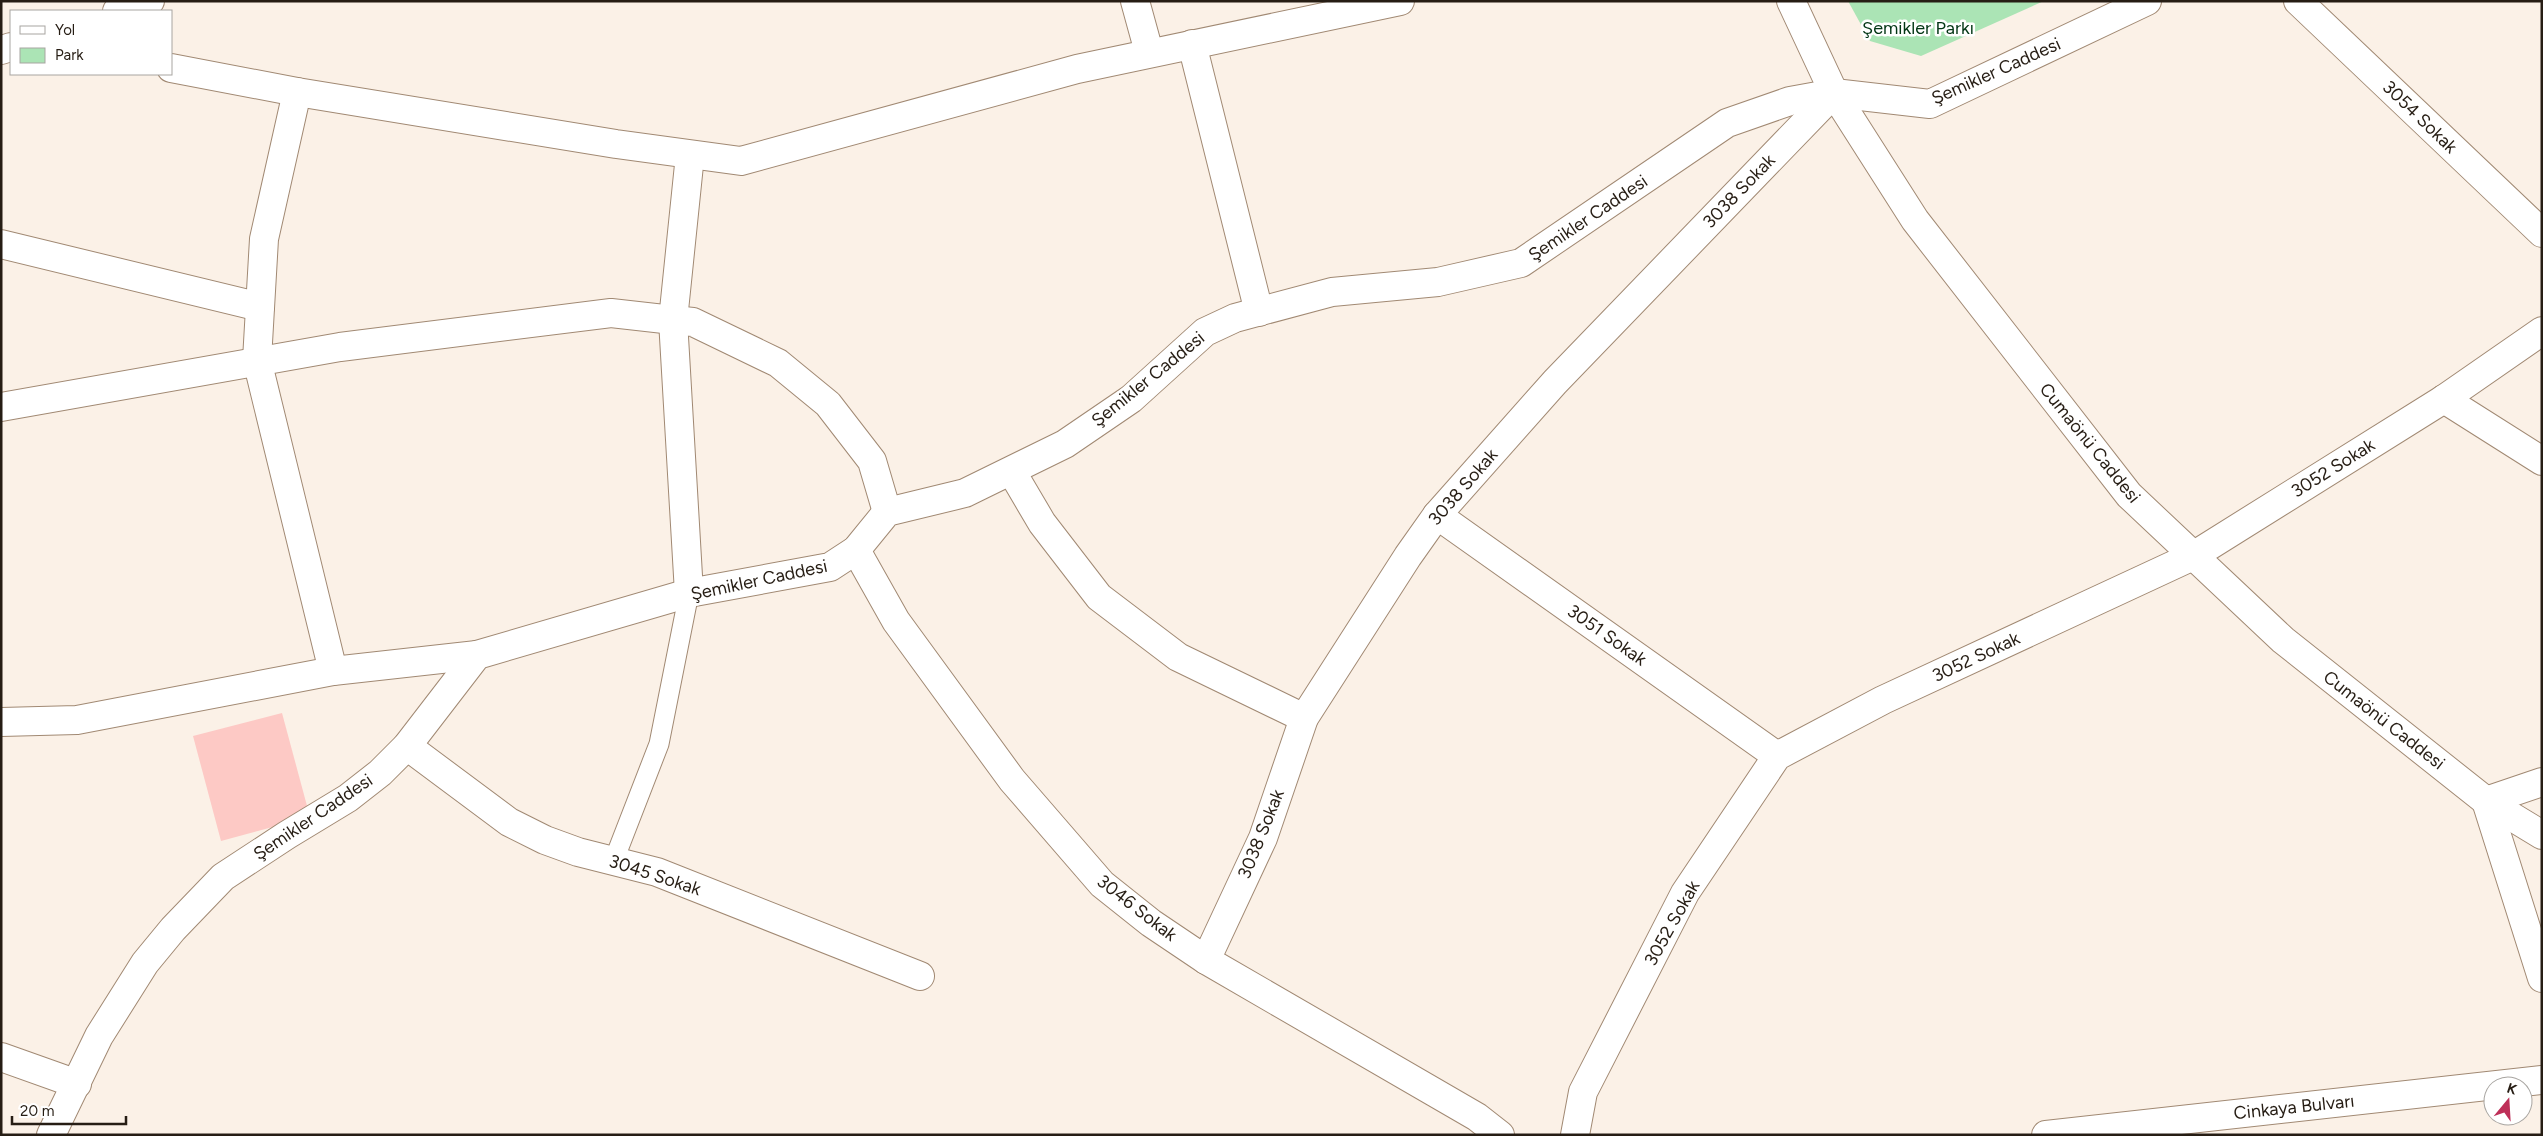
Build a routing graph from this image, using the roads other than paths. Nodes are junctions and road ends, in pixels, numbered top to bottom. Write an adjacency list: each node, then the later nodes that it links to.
1 (150, 1): 7 (street)
2 (1135, 1): 9 (street)
3 (1400, 1): 8 (street)
4 (1791, 1): 12 (street, Cumaönü Caddesi)
5 (2147, 1): 12 (street, Şemikler Caddesi)
6 (2298, 1): 14 (street, 3054 Sokak)
7 (120, 10)
8 (1192, 44): 9 (street); 17 (street)
9 (1149, 52): 13 (street)
10 (172, 68): 11 (street)
11 (297, 92): 13 (street); 16 (street)
12 (1834, 93): 17 (street, Şemikler Caddesi); 26 (street, 3038 Sokak); 28 (street, Cumaönü Caddesi)
13 (690, 155): 18 (street)
14 (2542, 233)
15 (1, 244): 16 (street)
16 (260, 307): 20 (street)
17 (1259, 312): 24 (street, Şemikler Caddesi)
18 (673, 320): 20 (street); 25 (street); 29 (street)
19 (2542, 331): 21 (street, 3052 Sokak)
20 (257, 360): 22 (street); 31 (street)
21 (2444, 399): 23 (street); 28 (street, 3052 Sokak)
22 (1, 407)
23 (2542, 460)
24 (1012, 472): 25 (street, Şemikler Caddesi); 32 (street)
25 (887, 512): 27 (street, Şemikler Caddesi)
26 (1437, 515): 32 (street, 3038 Sokak); 35 (street, 3051 Sokak)
27 (856, 550): 29 (street, Şemikler Caddesi); 40 (street, 3046 Sokak)
28 (2193, 556): 35 (street, 3052 Sokak); 37 (street, Cumaönü Caddesi)
29 (689, 593): 30 (street, Şemikler Caddesi); 39 (lane)
30 (477, 655): 31 (street); 34 (street, Şemikler Caddesi)
31 (333, 671): 33 (street)
32 (1304, 718): 40 (street, 3038 Sokak)
33 (1, 722)
34 (408, 746): 39 (street, 3045 Sokak); 45 (street, Şemikler Caddesi)
35 (1777, 756): 48 (street, 3052 Sokak)
36 (2542, 782): 37 (street)
37 (2486, 801): 38 (street, Cumaönü Caddesi); 42 (street)
38 (2542, 835)
39 (614, 860): 41 (street, 3045 Sokak)
40 (1206, 960): 47 (street, 3046 Sokak)
41 (920, 976)
42 (2542, 978)
43 (1, 1056): 45 (street)
44 (2542, 1080): 49 (street, Cinkaya Bulvarı)
45 (77, 1084): 46 (street, Şemikler Caddesi)
46 (50, 1135)
47 (1500, 1135)
48 (1575, 1135)
49 (2046, 1135)

